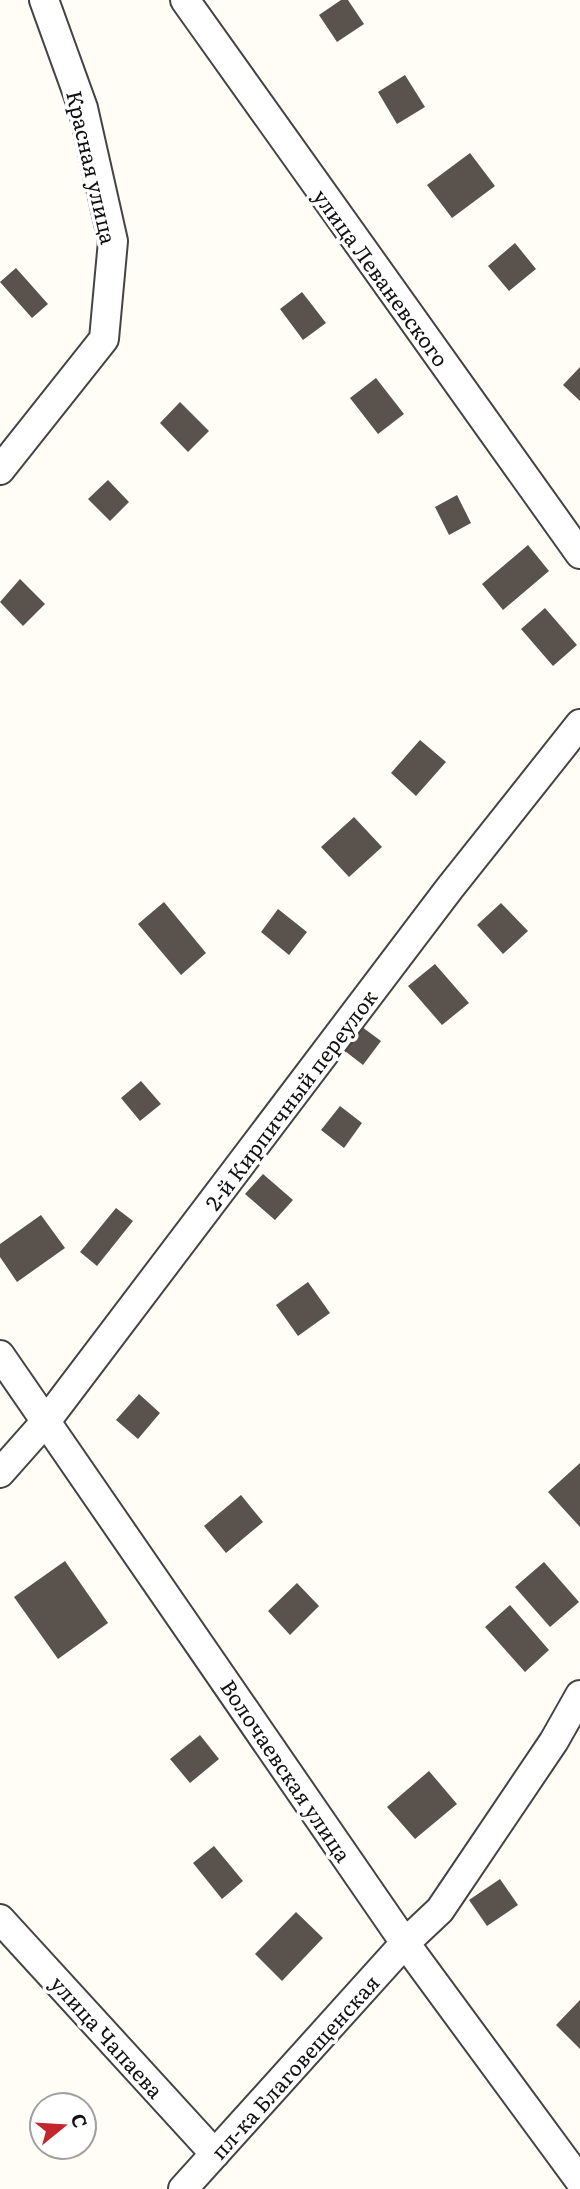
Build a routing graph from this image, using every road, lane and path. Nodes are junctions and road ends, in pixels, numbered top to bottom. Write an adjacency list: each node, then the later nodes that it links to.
1 (44, 0): 3 (street, Красная улица)
2 (185, 0): 4 (street, улица Леваневского)
3 (0, 470)
4 (580, 554)
5 (580, 724): 7 (street, 2-й Кирпичный переулок)
6 (0, 1355): 7 (street, Волочаевская улица)
7 (47, 1420): 8 (street, 2-й Кирпичный переулок); 11 (street, Волочаевская улица)
8 (0, 1473)
9 (580, 1695): 11 (street, пл-ка Благовещенская)
10 (0, 1919): 12 (street, улица Чапаева)
11 (405, 1943): 12 (street, пл-ка Благовещенская); 13 (street, Волочаевская улица)
12 (215, 2154): 14 (street, пл-ка Благовещенская)
13 (580, 2181)
14 (183, 2189)

